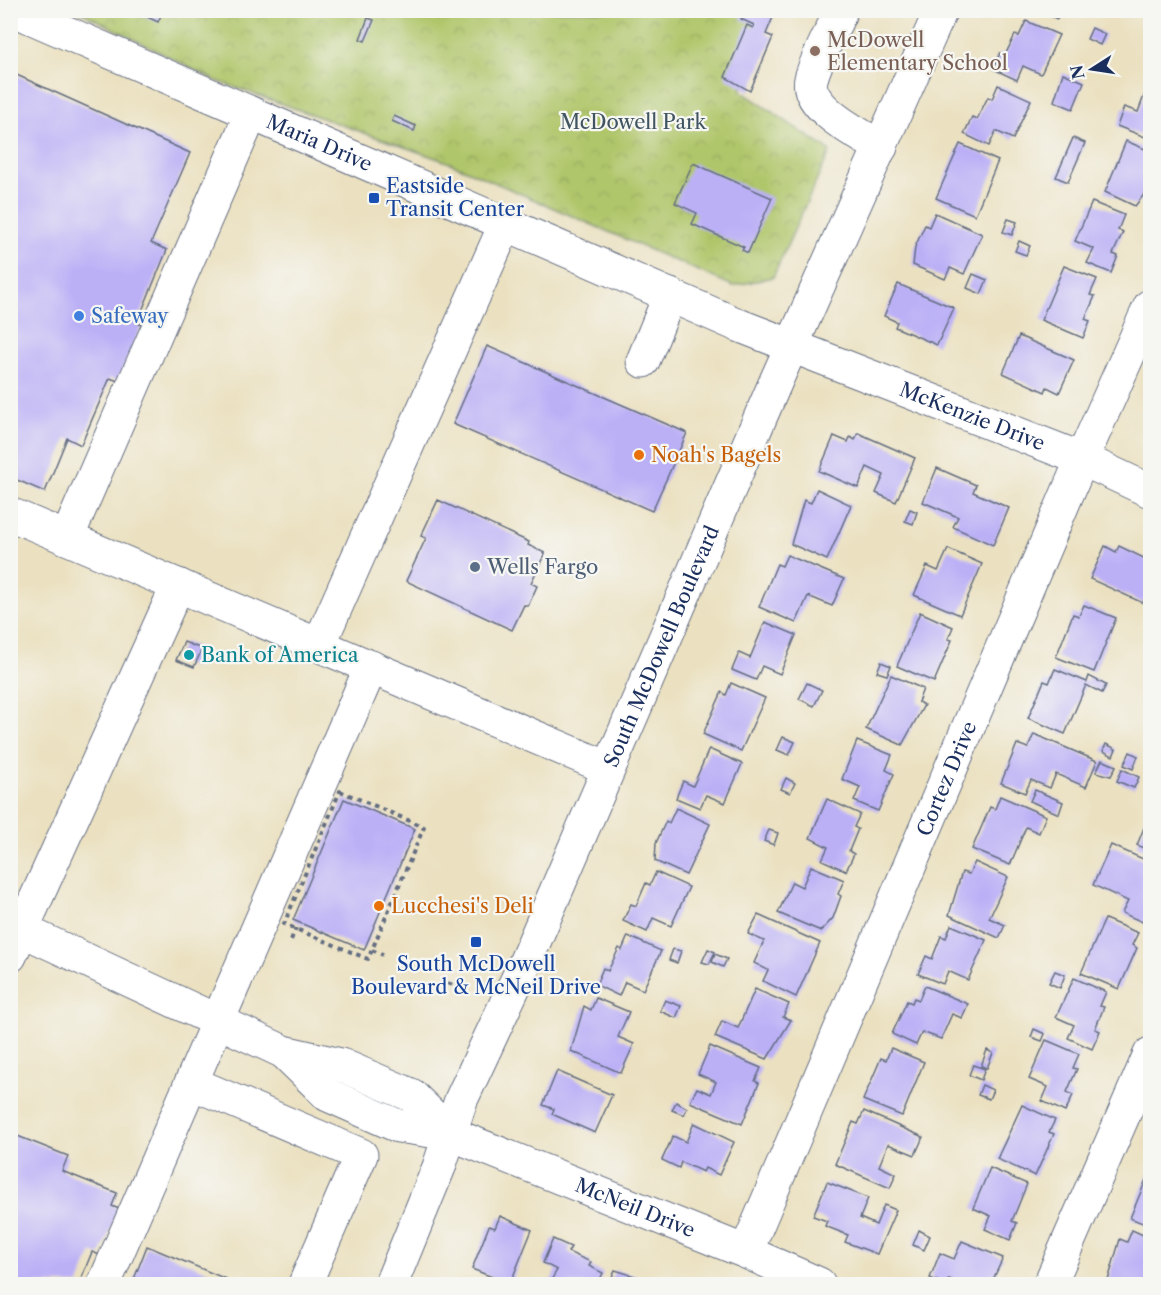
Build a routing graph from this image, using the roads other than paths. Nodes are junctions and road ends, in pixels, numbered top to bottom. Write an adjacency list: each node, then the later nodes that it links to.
1 (14, 10): 4 (street, Maria Drive)
2 (842, 10): 5 (street)
3 (941, 10): 5 (street, South McDowell Boulevard)
4 (251, 114): 6 (street, Maria Drive); 14 (street)
5 (881, 147): 9 (street, South McDowell Boulevard)
6 (506, 223): 7 (street, Maria Drive); 16 (street)
7 (670, 295): 9 (street, Maria Drive); 10 (street)
8 (1150, 306): 11 (street, Cortez Drive)
9 (790, 347): 11 (street, McKenzie Drive); 18 (street, South McDowell Boulevard)
10 (643, 361)
11 (1082, 459): 12 (street, McKenzie Drive); 24 (street, Cortez Drive)
12 (1150, 491)
13 (10, 514): 14 (street)
14 (67, 538): 15 (street)
15 (178, 585): 16 (street); 19 (street)
16 (319, 645): 17 (street)
17 (370, 667): 18 (street); 20 (street)
18 (608, 768): 23 (street, South McDowell Boulevard)
19 (17, 944): 20 (street)
20 (218, 1021): 22 (street); 23 (street)
21 (1150, 1054): 29 (street)
22 (192, 1083): 25 (street); 26 (street)
23 (451, 1134): 24 (street, McNeil Drive); 27 (street, South McDowell Boulevard)
24 (746, 1252): 28 (street, McNeil Drive)
25 (306, 1280)
26 (104, 1284)
27 (391, 1284)
28 (819, 1284)
29 (1050, 1284)

